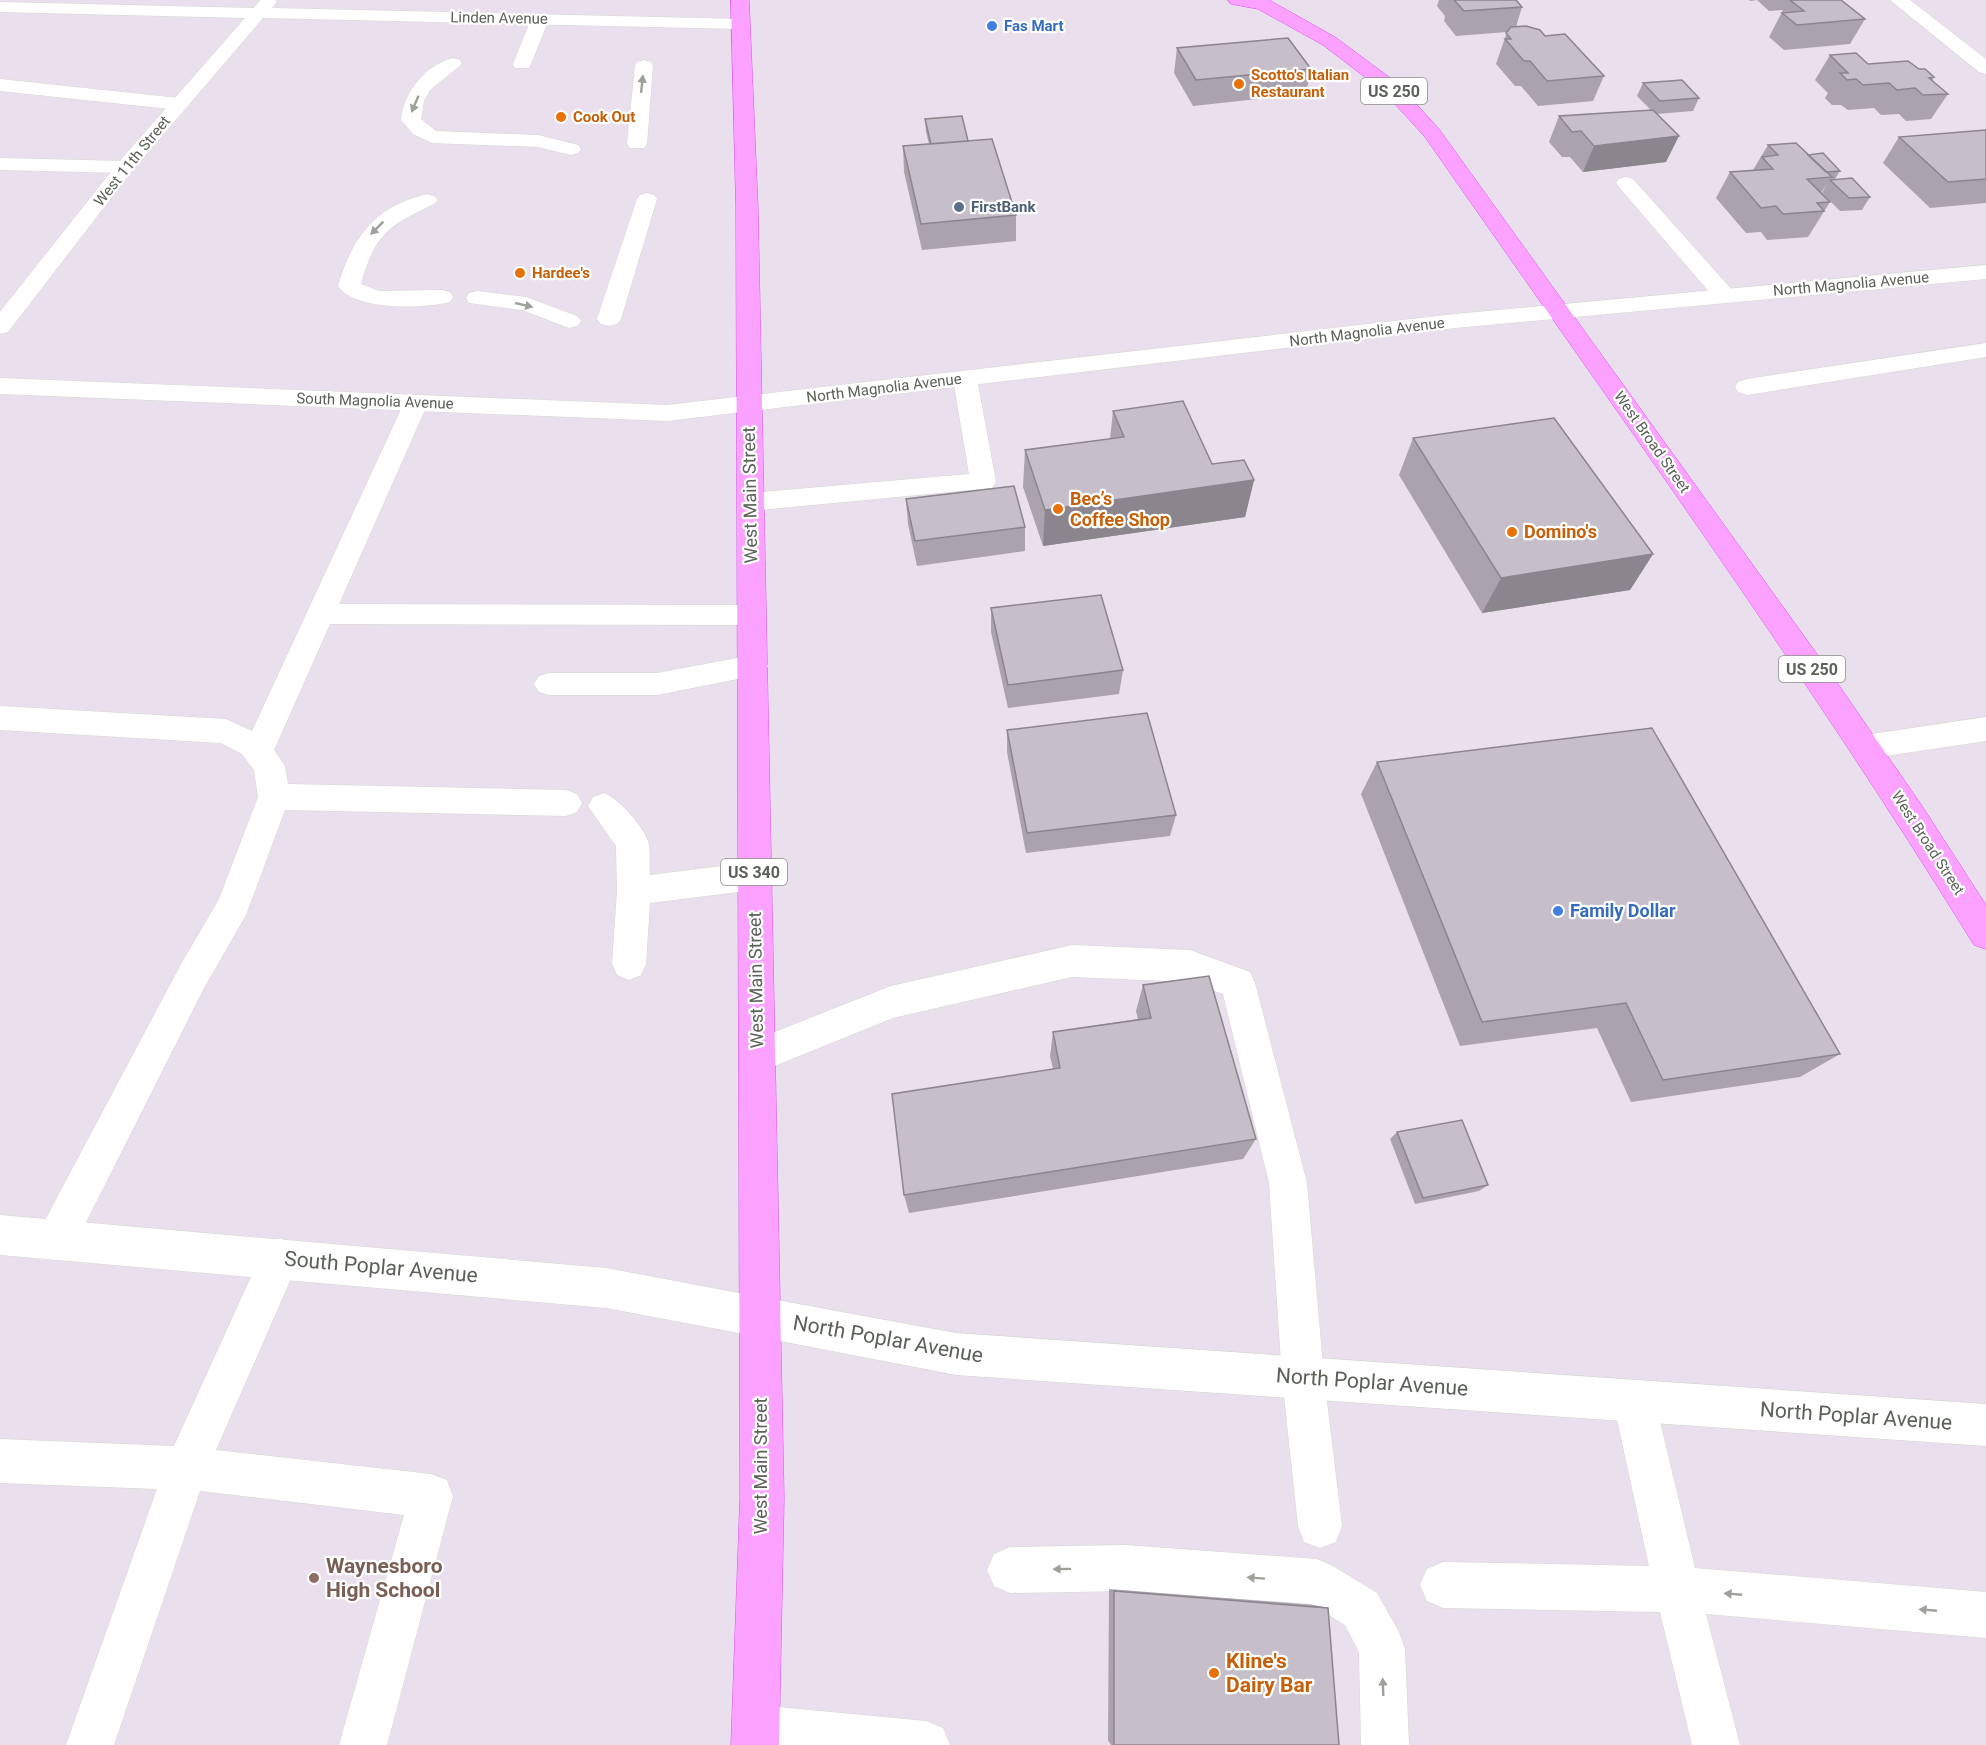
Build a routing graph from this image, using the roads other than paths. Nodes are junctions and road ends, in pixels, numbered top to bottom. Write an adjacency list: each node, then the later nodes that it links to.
1 (1237, 0): 3 (main road, West Broad Street / US 250)
2 (1899, 0): 11 (street)
3 (1264, 1): 25 (main road, West Broad Street / US 250)
4 (263, 6): 5 (street, Linden Avenue); 7 (street, Linden Avenue); 13 (street, West 11th Street)
5 (0, 7)
6 (741, 12): 7 (street, Linden Avenue); 34 (main road, West Main Street / US 340)
7 (540, 19): 9 (street)
8 (453, 64): 15 (street, one-way to 15)
9 (522, 64)
10 (644, 66): 14 (street, one-way to 10)
11 (1986, 68)
12 (0, 85): 13 (street)
13 (179, 104): 17 (street, West 11th Street)
14 (637, 144)
15 (571, 149)
16 (0, 164): 17 (street)
17 (125, 167): 28 (street, West 11th Street)
18 (1626, 183): 22 (street)
19 (647, 199): 26 (street)
20 (427, 200): 23 (street, one-way to 23)
21 (1986, 272): 22 (street, North Magnolia Avenue)
22 (1725, 296): 25 (street, North Magnolia Avenue)
23 (442, 297)
24 (477, 298): 27 (street, one-way to 27)
25 (1561, 312): 30 (street, North Magnolia Avenue); 42 (main road, West Broad Street / US 250)
26 (609, 319)
27 (569, 321)
28 (0, 327)
29 (1986, 350): 32 (street)
30 (965, 379): 34 (street, North Magnolia Avenue); 35 (street)
31 (0, 386): 33 (street, South Magnolia Avenue)
32 (1748, 387)
33 (416, 403): 34 (street, South Magnolia Avenue); 36 (street)
34 (749, 403): 35 (main road, West Main Street / US 340)
35 (750, 502): 37 (main road, West Main Street / US 340)
36 (321, 615): 37 (street); 43 (street)
37 (752, 615): 38 (main road, West Main Street / US 340)
38 (753, 666): 39 (street); 47 (main road, West Main Street / US 340)
39 (549, 684)
40 (0, 718): 43 (street)
41 (1986, 729): 42 (street)
42 (1865, 747): 49 (main road, West Broad Street / US 250)
43 (258, 753): 44 (street)
44 (274, 797): 45 (street); 53 (street)
45 (566, 803)
46 (604, 806): 48 (street)
47 (754, 876): 48 (street); 51 (main road, West Main Street / US 340)
48 (634, 891): 50 (street)
49 (1986, 934)
50 (629, 964)
51 (758, 1056): 55 (main road, West Main Street / US 340); 56 (street)
52 (0, 1234): 53 (street, South Poplar Avenue)
53 (57, 1238): 54 (street, South Poplar Avenue)
54 (280, 1258): 55 (street, South Poplar Avenue); 60 (street)
55 (760, 1317): 56 (street, North Poplar Avenue); 66 (main road, West Main Street / US 340)
56 (1303, 1377): 57 (street, North Poplar Avenue); 61 (street)
57 (1634, 1401): 58 (street, North Poplar Avenue); 64 (street)
58 (1986, 1425)
59 (0, 1461): 60 (street)
60 (186, 1468): 67 (street); 68 (street)
61 (1320, 1526)
62 (1010, 1570): 70 (street, one-way to 62)
63 (1443, 1585): 64 (street)
64 (1677, 1589): 65 (street, one-way to 64); 71 (street)
65 (1986, 1615)
66 (755, 1737): 69 (street)
67 (90, 1745)
68 (363, 1745)
69 (926, 1745)
70 (1385, 1745)
71 (1716, 1745)

